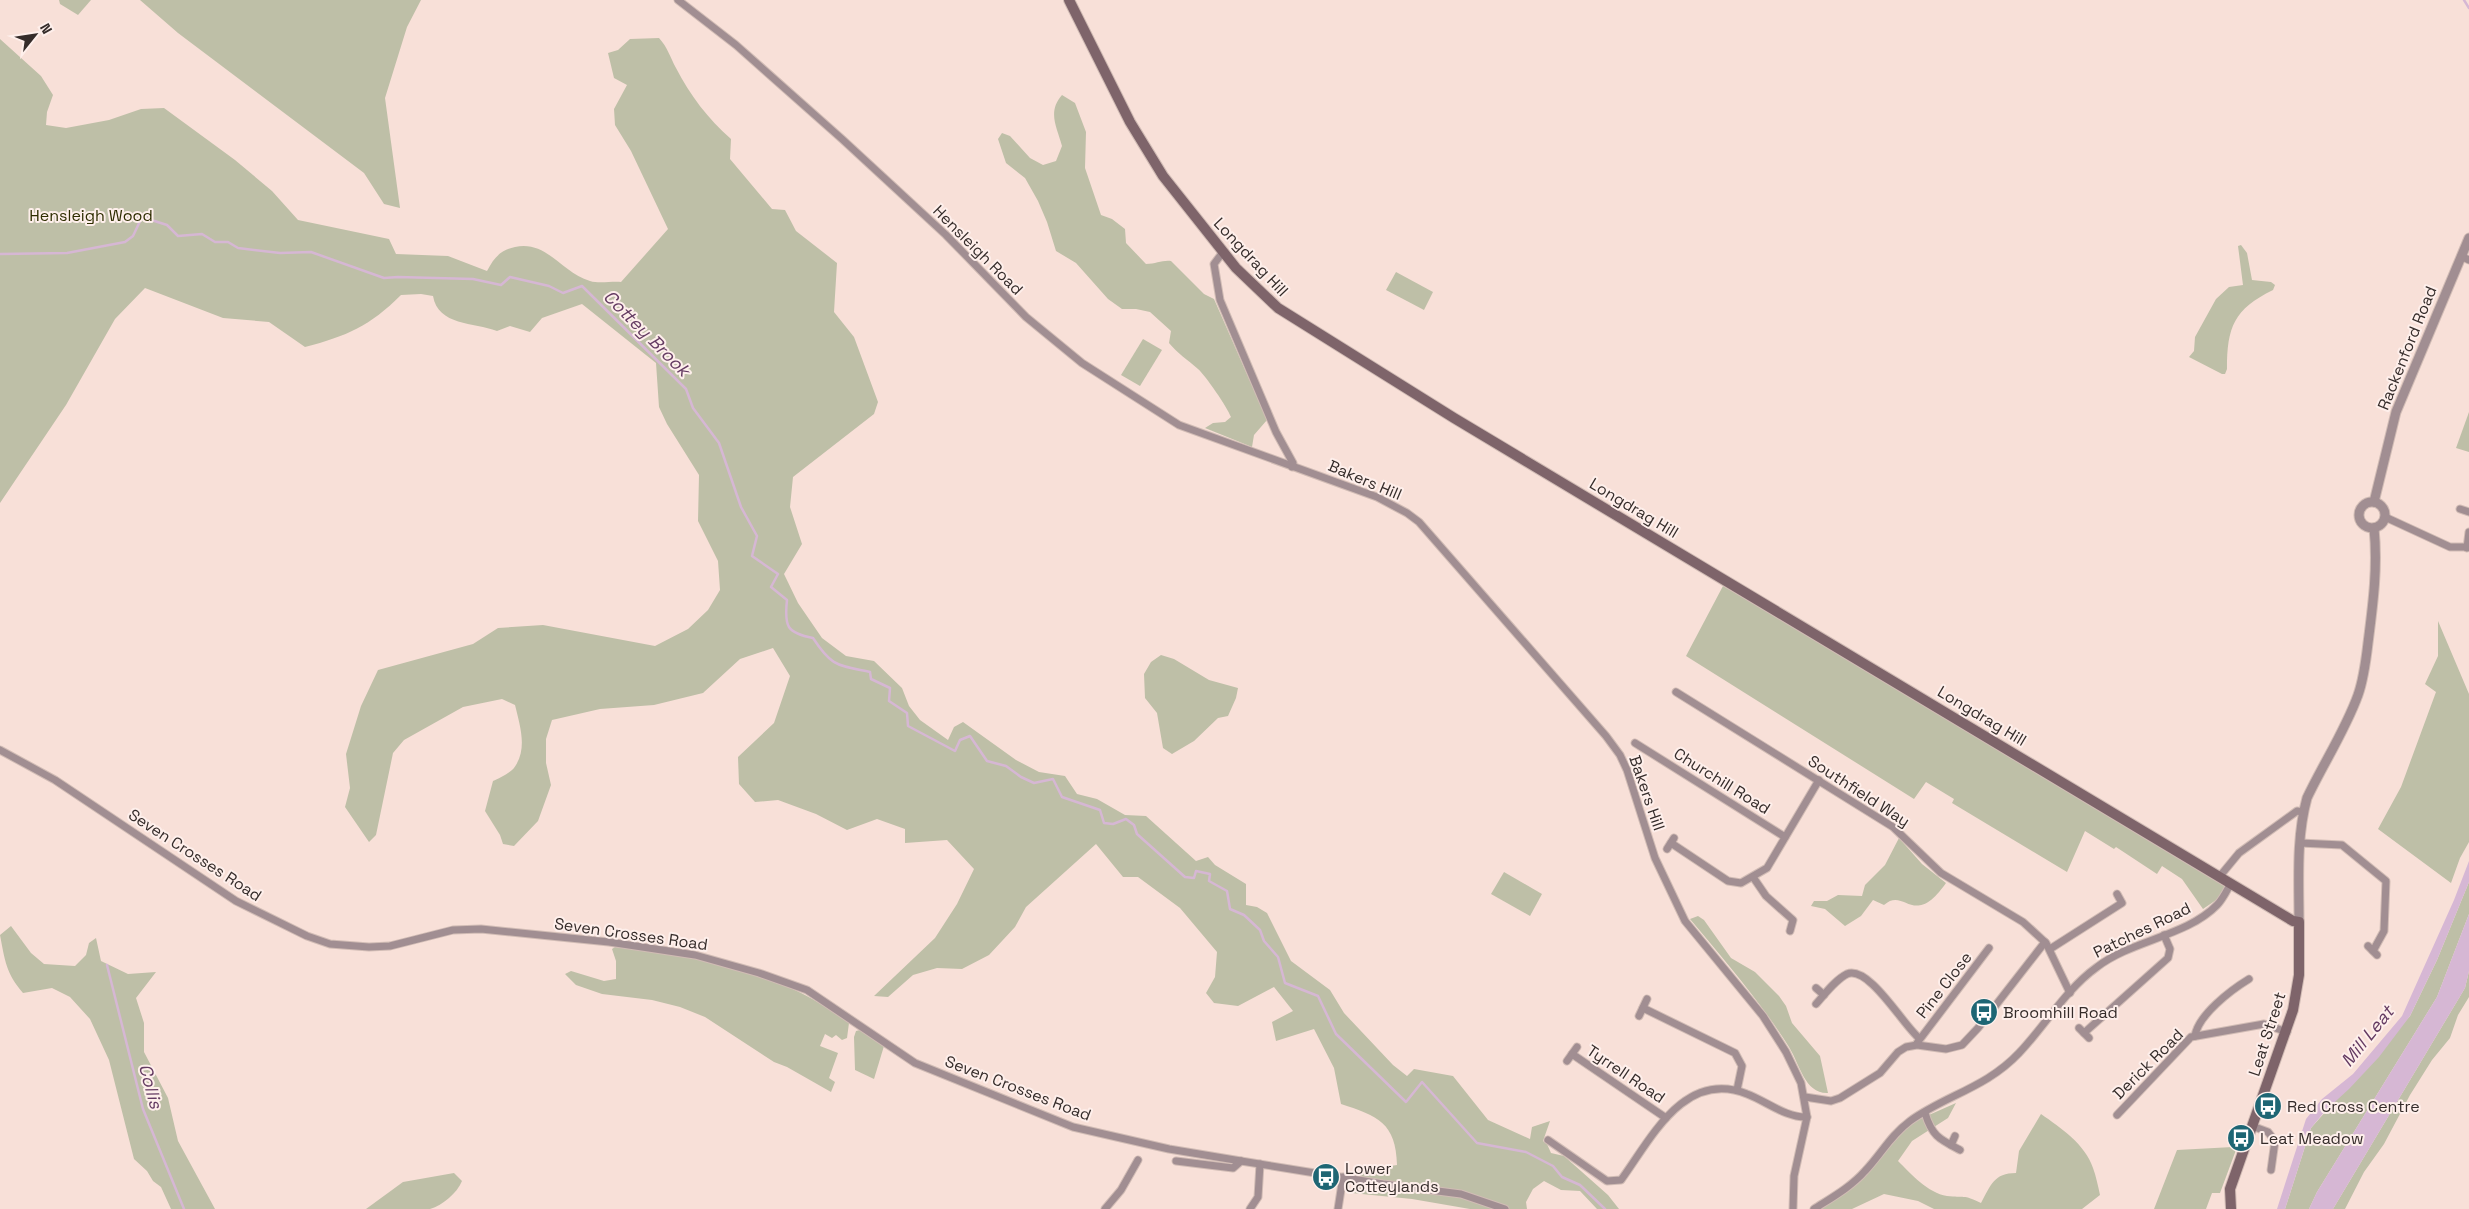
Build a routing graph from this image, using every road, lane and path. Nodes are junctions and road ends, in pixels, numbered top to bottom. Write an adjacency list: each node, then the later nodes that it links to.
1 (678, 0): 6 (street, Hensleigh Road)
2 (1069, 0): 4 (main road, Longdrag Hill)
3 (2469, 238): 5 (street, Rackenford Road)
4 (1223, 252): 6 (street); 24 (main road, Longdrag Hill)
5 (2465, 258): 7 (street, Rackenford Road)
6 (1292, 467): 51 (street, Bakers Hill)
7 (2374, 502): 10 (street); 11 (street)
8 (2460, 509): 9 (street)
9 (2469, 512)
10 (2385, 516): 11 (street); 13 (street)
11 (2374, 528): 20 (street)
12 (2469, 532): 13 (street)
13 (2468, 548)
14 (1676, 692): 19 (street, Southfield Way)
15 (1635, 743): 16 (street, Churchill Road)
16 (1644, 749): 18 (street); 21 (street, Churchill Road)
17 (0, 750): 63 (street, Seven Crosses Road)
18 (1639, 756)
19 (1820, 780): 21 (street); 31 (street, Southfield Way)
20 (2303, 812): 23 (street); 24 (street)
21 (1785, 837): 25 (street)
22 (1670, 843): 25 (street)
23 (2300, 843): 28 (street); 34 (street)
24 (2220, 876): 26 (main road, Longdrag Hill)
25 (1753, 877): 29 (street)
26 (2231, 883): 28 (main road, Longdrag Hill); 30 (street, Patches Road)
27 (2117, 894): 33 (street)
28 (2300, 922): 43 (main road, Leat Street)
29 (1790, 931)
30 (2164, 935): 37 (street, Patches Road); 44 (street)
31 (2045, 942): 33 (street, Southfield Way); 46 (street)
32 (1990, 948): 46 (street, Pine Close)
33 (2050, 949): 37 (street, Southfield Way)
34 (2373, 951)
35 (2249, 979): 45 (street)
36 (1816, 988): 38 (street)
37 (2070, 993): 52 (street, Patches Road)
38 (1824, 995): 40 (street, Pine Close); 46 (street, Pine Close)
39 (1647, 999): 41 (street)
40 (1816, 1004)
41 (1643, 1008): 42 (street); 50 (street)
42 (1639, 1016)
43 (2287, 1032): 45 (street, Derick Road); 56 (main road, Leat Street)
44 (2084, 1033)
45 (2195, 1036): 53 (street, Derick Road)
46 (1918, 1042): 51 (street)
47 (1576, 1046): 48 (street, Tyrrell Road)
48 (1572, 1054): 49 (street, Tyrrell Road); 55 (street, Tyrrell Road)
49 (1567, 1061)
50 (1737, 1090): 54 (street); 55 (street)
51 (1805, 1097): 54 (street, Bakers Hill)
52 (1925, 1113): 59 (street); 72 (street, Patches Road)
53 (2117, 1115)
54 (1807, 1117): 71 (street, Bakers Hill)
55 (1666, 1118): 58 (street)
56 (2252, 1126): 65 (street); 73 (main road, Leat Street)
57 (1955, 1136): 59 (street)
58 (1548, 1140)
59 (1950, 1145): 60 (street)
60 (1960, 1150)
61 (1138, 1160): 67 (street)
62 (1176, 1161): 63 (street)
63 (1240, 1162): 64 (street, Seven Crosses Road)
64 (1260, 1164): 66 (street, Seven Crosses Road); 68 (street)
65 (2271, 1170)
66 (1344, 1177): 69 (street); 70 (street, Seven Crosses Road)
67 (1106, 1209)
68 (1250, 1209)
69 (1338, 1209)
70 (1505, 1209)
71 (1793, 1209)
72 (1814, 1209)
73 (2231, 1209)

